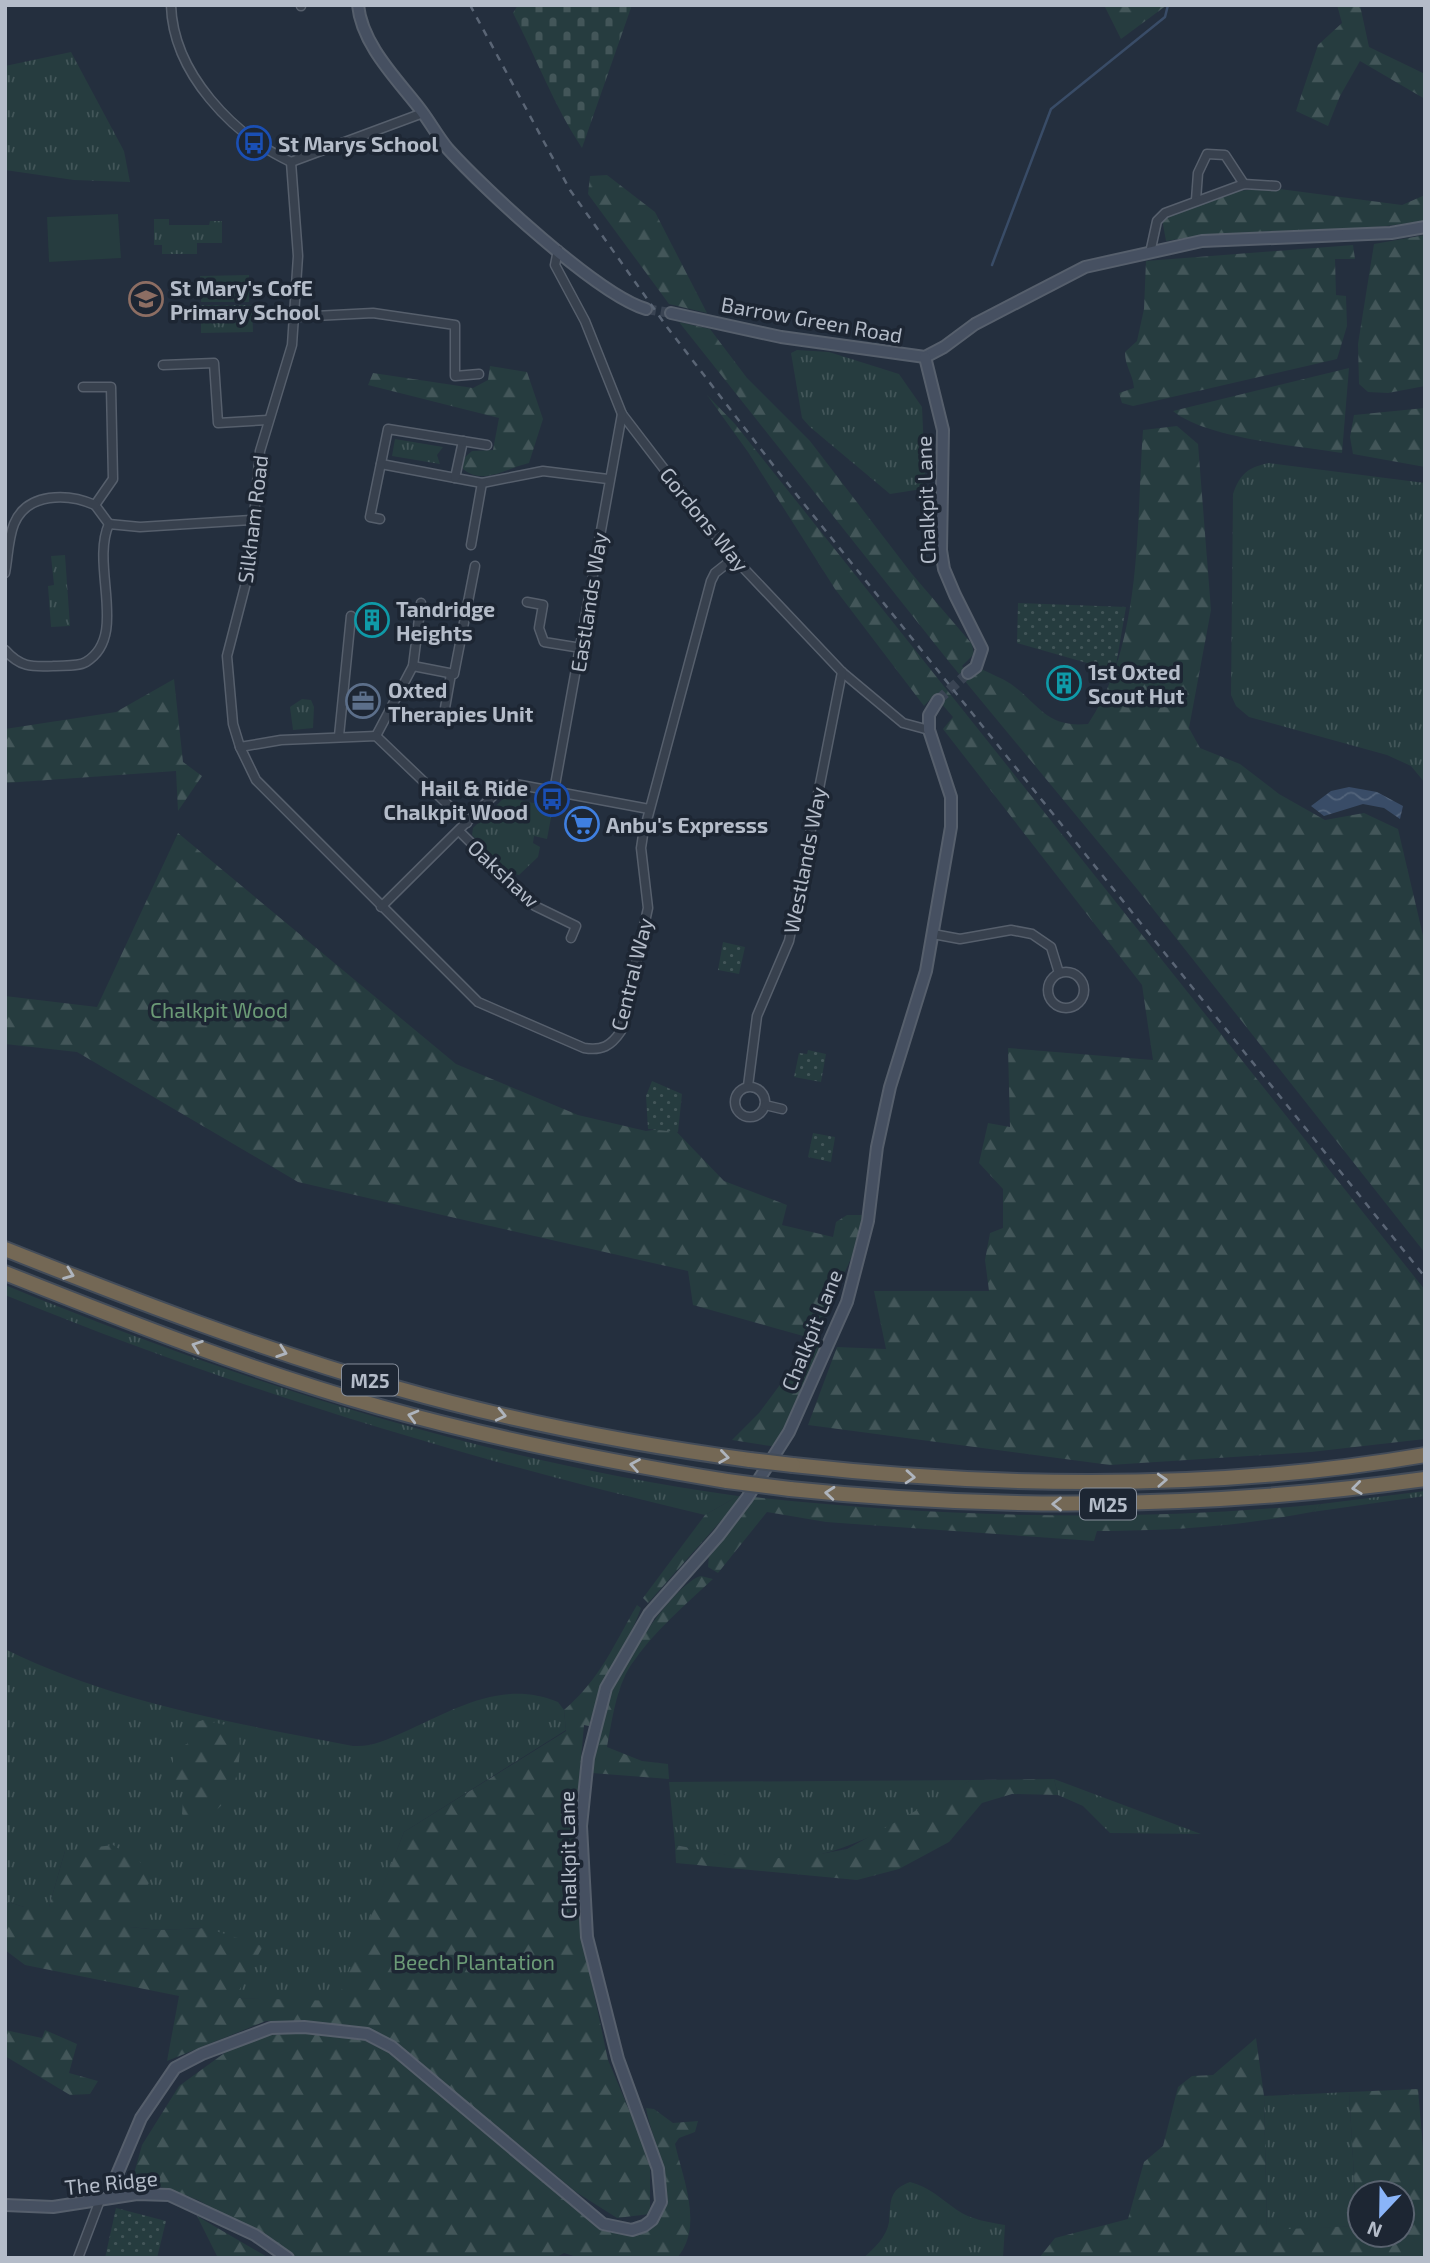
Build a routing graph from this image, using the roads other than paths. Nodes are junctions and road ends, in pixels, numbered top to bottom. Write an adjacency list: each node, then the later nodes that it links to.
1 (170, 5): 4 (street)
2 (358, 5): 3 (street)
3 (423, 113): 4 (street); 9 (street)
4 (291, 162): 13 (street, Silkham Road)
5 (1244, 184): 6 (street); 7 (street); 7 (street)
6 (1276, 186)
7 (1196, 200): 10 (street)
8 (1425, 227): 10 (street, Barrow Green Road)
9 (558, 250): 11 (street); 18 (street, Gordons Way)
10 (1150, 253): 14 (street, Barrow Green Road)
11 (646, 309)
12 (671, 313): 14 (street, Barrow Green Road)
13 (295, 317): 16 (street); 19 (street, Silkham Road)
14 (925, 357): 42 (street, Chalkpit Lane)
15 (163, 365): 19 (street)
16 (479, 374)
17 (83, 387): 26 (street)
18 (622, 414): 24 (street, Eastlands Way); 31 (street, Gordons Way)
19 (268, 420): 28 (street, Silkham Road)
20 (463, 441): 21 (street); 22 (street); 23 (street)
21 (487, 445)
22 (381, 464): 23 (street); 27 (street)
23 (454, 478): 25 (street)
24 (608, 479): 25 (street); 37 (street, Eastlands Way)
25 (482, 483): 30 (street)
26 (95, 505): 29 (street); 33 (street)
27 (380, 519)
28 (251, 520): 29 (street); 48 (street, Silkham Road)
29 (109, 524): 38 (street)
30 (471, 545)
31 (734, 558): 40 (street, Gordons Way); 50 (street, Central Way)
32 (475, 566): 41 (street)
33 (5, 573)
34 (421, 603): 39 (street)
35 (527, 603): 37 (street)
36 (351, 616): 46 (street)
37 (581, 648): 49 (street, Eastlands Way)
38 (5, 650)
39 (413, 666): 41 (street); 47 (street)
40 (842, 672): 45 (street, Gordons Way); 57 (street, Westlands Way)
41 (451, 674): 44 (street)
42 (968, 674)
43 (938, 700): 45 (street)
44 (445, 708)
45 (929, 730): 54 (street, Chalkpit Lane)
46 (339, 736): 47 (street); 48 (street)
47 (376, 736): 51 (street)
48 (240, 747): 53 (street, Silkham Road)
49 (554, 791): 50 (street); 51 (street)
50 (649, 809): 53 (street, Central Way)
51 (467, 823): 52 (street)
52 (459, 831): 53 (street); 55 (street, Oakshaw)
53 (381, 907)
54 (933, 934): 56 (street); 64 (street, Chalkpit Lane)
55 (572, 938)
56 (1059, 973): 56 (street)
57 (748, 1086): 58 (street); 58 (street)
58 (765, 1105): 59 (street)
59 (782, 1109)
60 (5, 1249): 62 (highway, M25, one-way to 62, bridge)
61 (5, 1273): 63 (highway, M25, one-way to 61, bridge)
62 (1425, 1455)
63 (1425, 1479)
64 (114, 2196): 65 (street, The Ridge); 68 (street, The Ridge)
65 (100, 2200): 66 (street, The Ridge); 67 (street)
66 (5, 2205)
67 (78, 2258)
68 (288, 2258)

